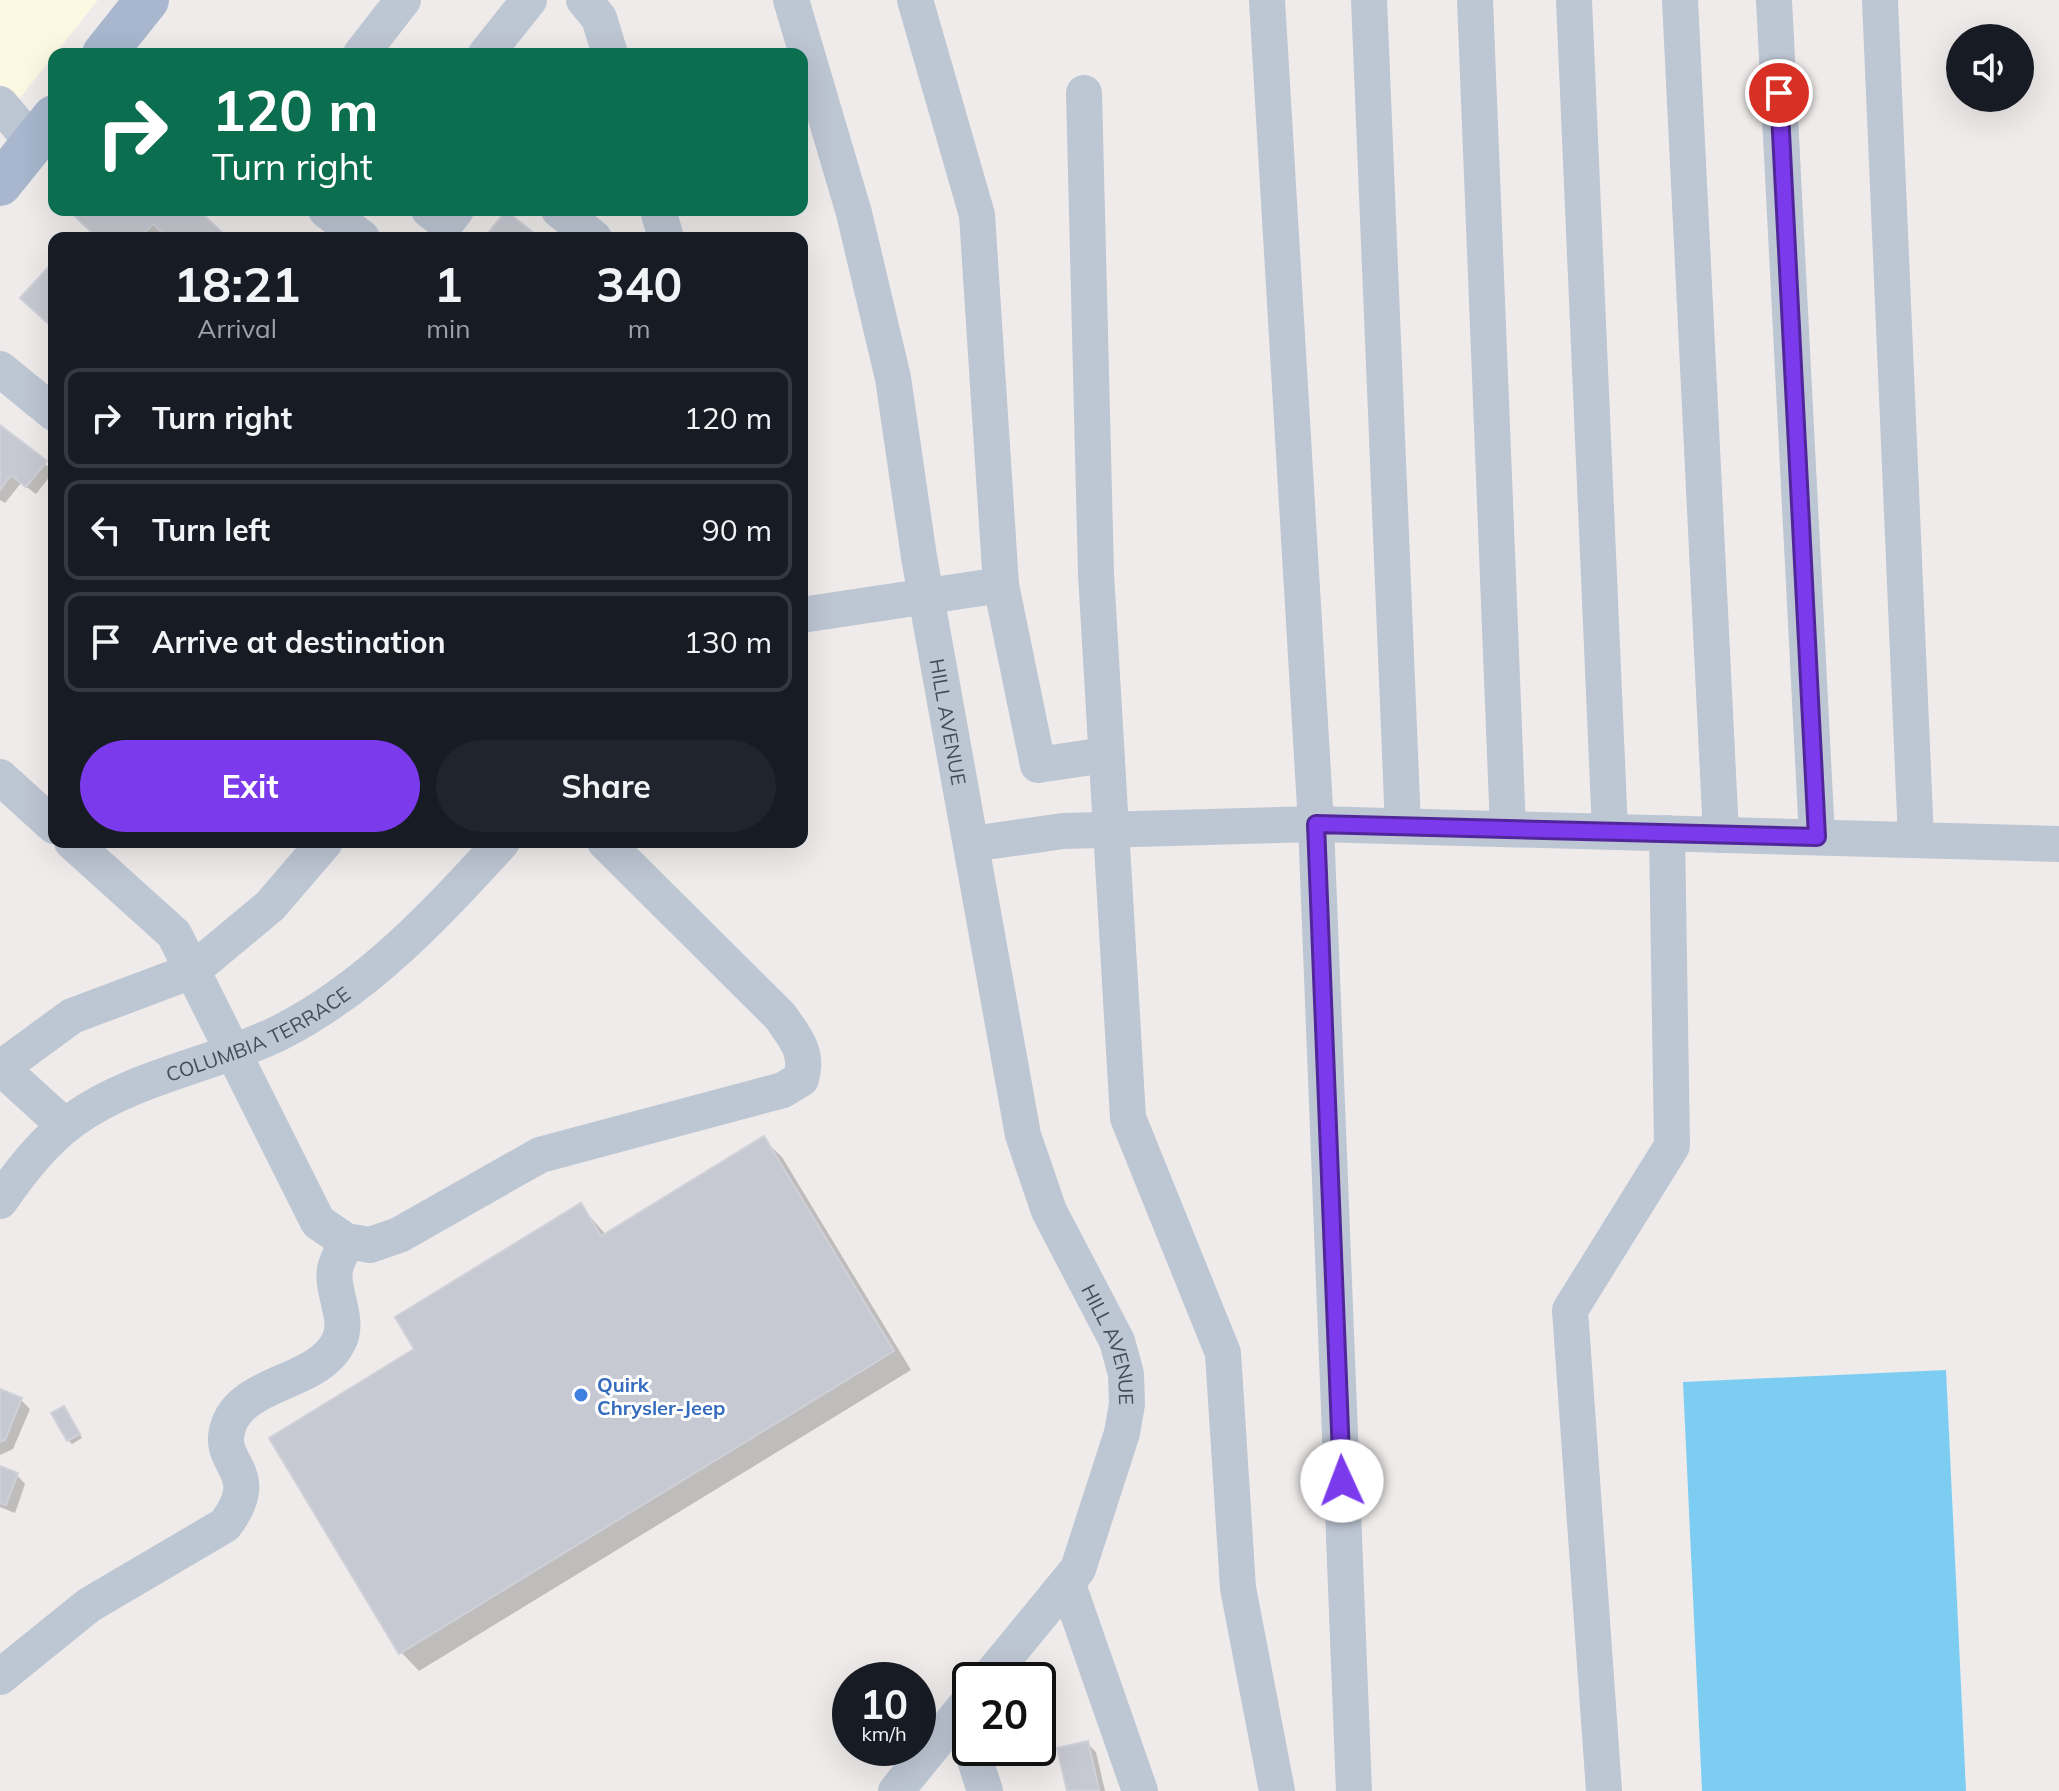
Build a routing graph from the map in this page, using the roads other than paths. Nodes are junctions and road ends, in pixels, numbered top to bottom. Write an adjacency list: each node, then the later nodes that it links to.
1 (147, 0): 14 (main road)
2 (403, 0): 15 (street)
3 (529, 0): 16 (street)
4 (584, 0): 17 (street)
5 (791, 0): 18 (street, HILL AVENUE)
6 (915, 0): 30 (street)
7 (1267, 0): 36 (street)
8 (1369, 0): 37 (street)
9 (1475, 0): 38 (street)
10 (1574, 0): 40 (street)
11 (1680, 0): 42 (street)
12 (1774, 0): 43 (street)
13 (1880, 0): 44 (street)
14 (109, 48)
15 (366, 48)
16 (491, 48)
17 (608, 48)
18 (805, 48)
19 (808, 57): 31 (street, HILL AVENUE)
20 (1084, 93): 33 (street)
21 (0, 104): 22 (street)
22 (44, 130): 23 (main road)
23 (0, 184)
24 (437, 216): 25 (street)
25 (451, 216)
26 (566, 216): 27 (street)
27 (586, 232)
28 (0, 369): 29 (street)
29 (48, 408)
30 (1001, 585): 31 (street); 33 (street)
31 (926, 595): 32 (street); 45 (street, HILL AVENUE)
32 (808, 614)
33 (1105, 755): 39 (street)
34 (0, 777): 35 (street)
35 (48, 819)
36 (1316, 824): 37 (street); 39 (street); 66 (street)
37 (1403, 826): 38 (street)
38 (1508, 829): 40 (street)
39 (1110, 831): 45 (street); 65 (street)
40 (1610, 831): 41 (street)
41 (1667, 833): 42 (street); 67 (street)
42 (1721, 835): 43 (street)
43 (1817, 837): 44 (street)
44 (1916, 840): 46 (street)
45 (972, 844): 57 (street, HILL AVENUE)
46 (2059, 844)
47 (80, 848): 51 (street)
48 (320, 848): 51 (street)
49 (497, 848): 52 (street, COLUMBIA TERRACE)
50 (611, 848): 56 (street)
51 (192, 971): 52 (street); 53 (street)
52 (233, 1053): 54 (street, COLUMBIA TERRACE); 56 (street)
53 (1, 1067): 54 (street)
54 (65, 1126): 55 (street, COLUMBIA TERRACE)
55 (0, 1201)
56 (346, 1241): 59 (street)
57 (1068, 1585): 58 (street, HILL AVENUE); 64 (street)
58 (1002, 1662)
59 (0, 1677)
60 (952, 1740): 62 (street)
61 (978, 1766): 63 (street)
62 (896, 1791)
63 (985, 1791)
64 (1140, 1791)
65 (1277, 1791)
66 (1354, 1791)
67 (1604, 1791)

